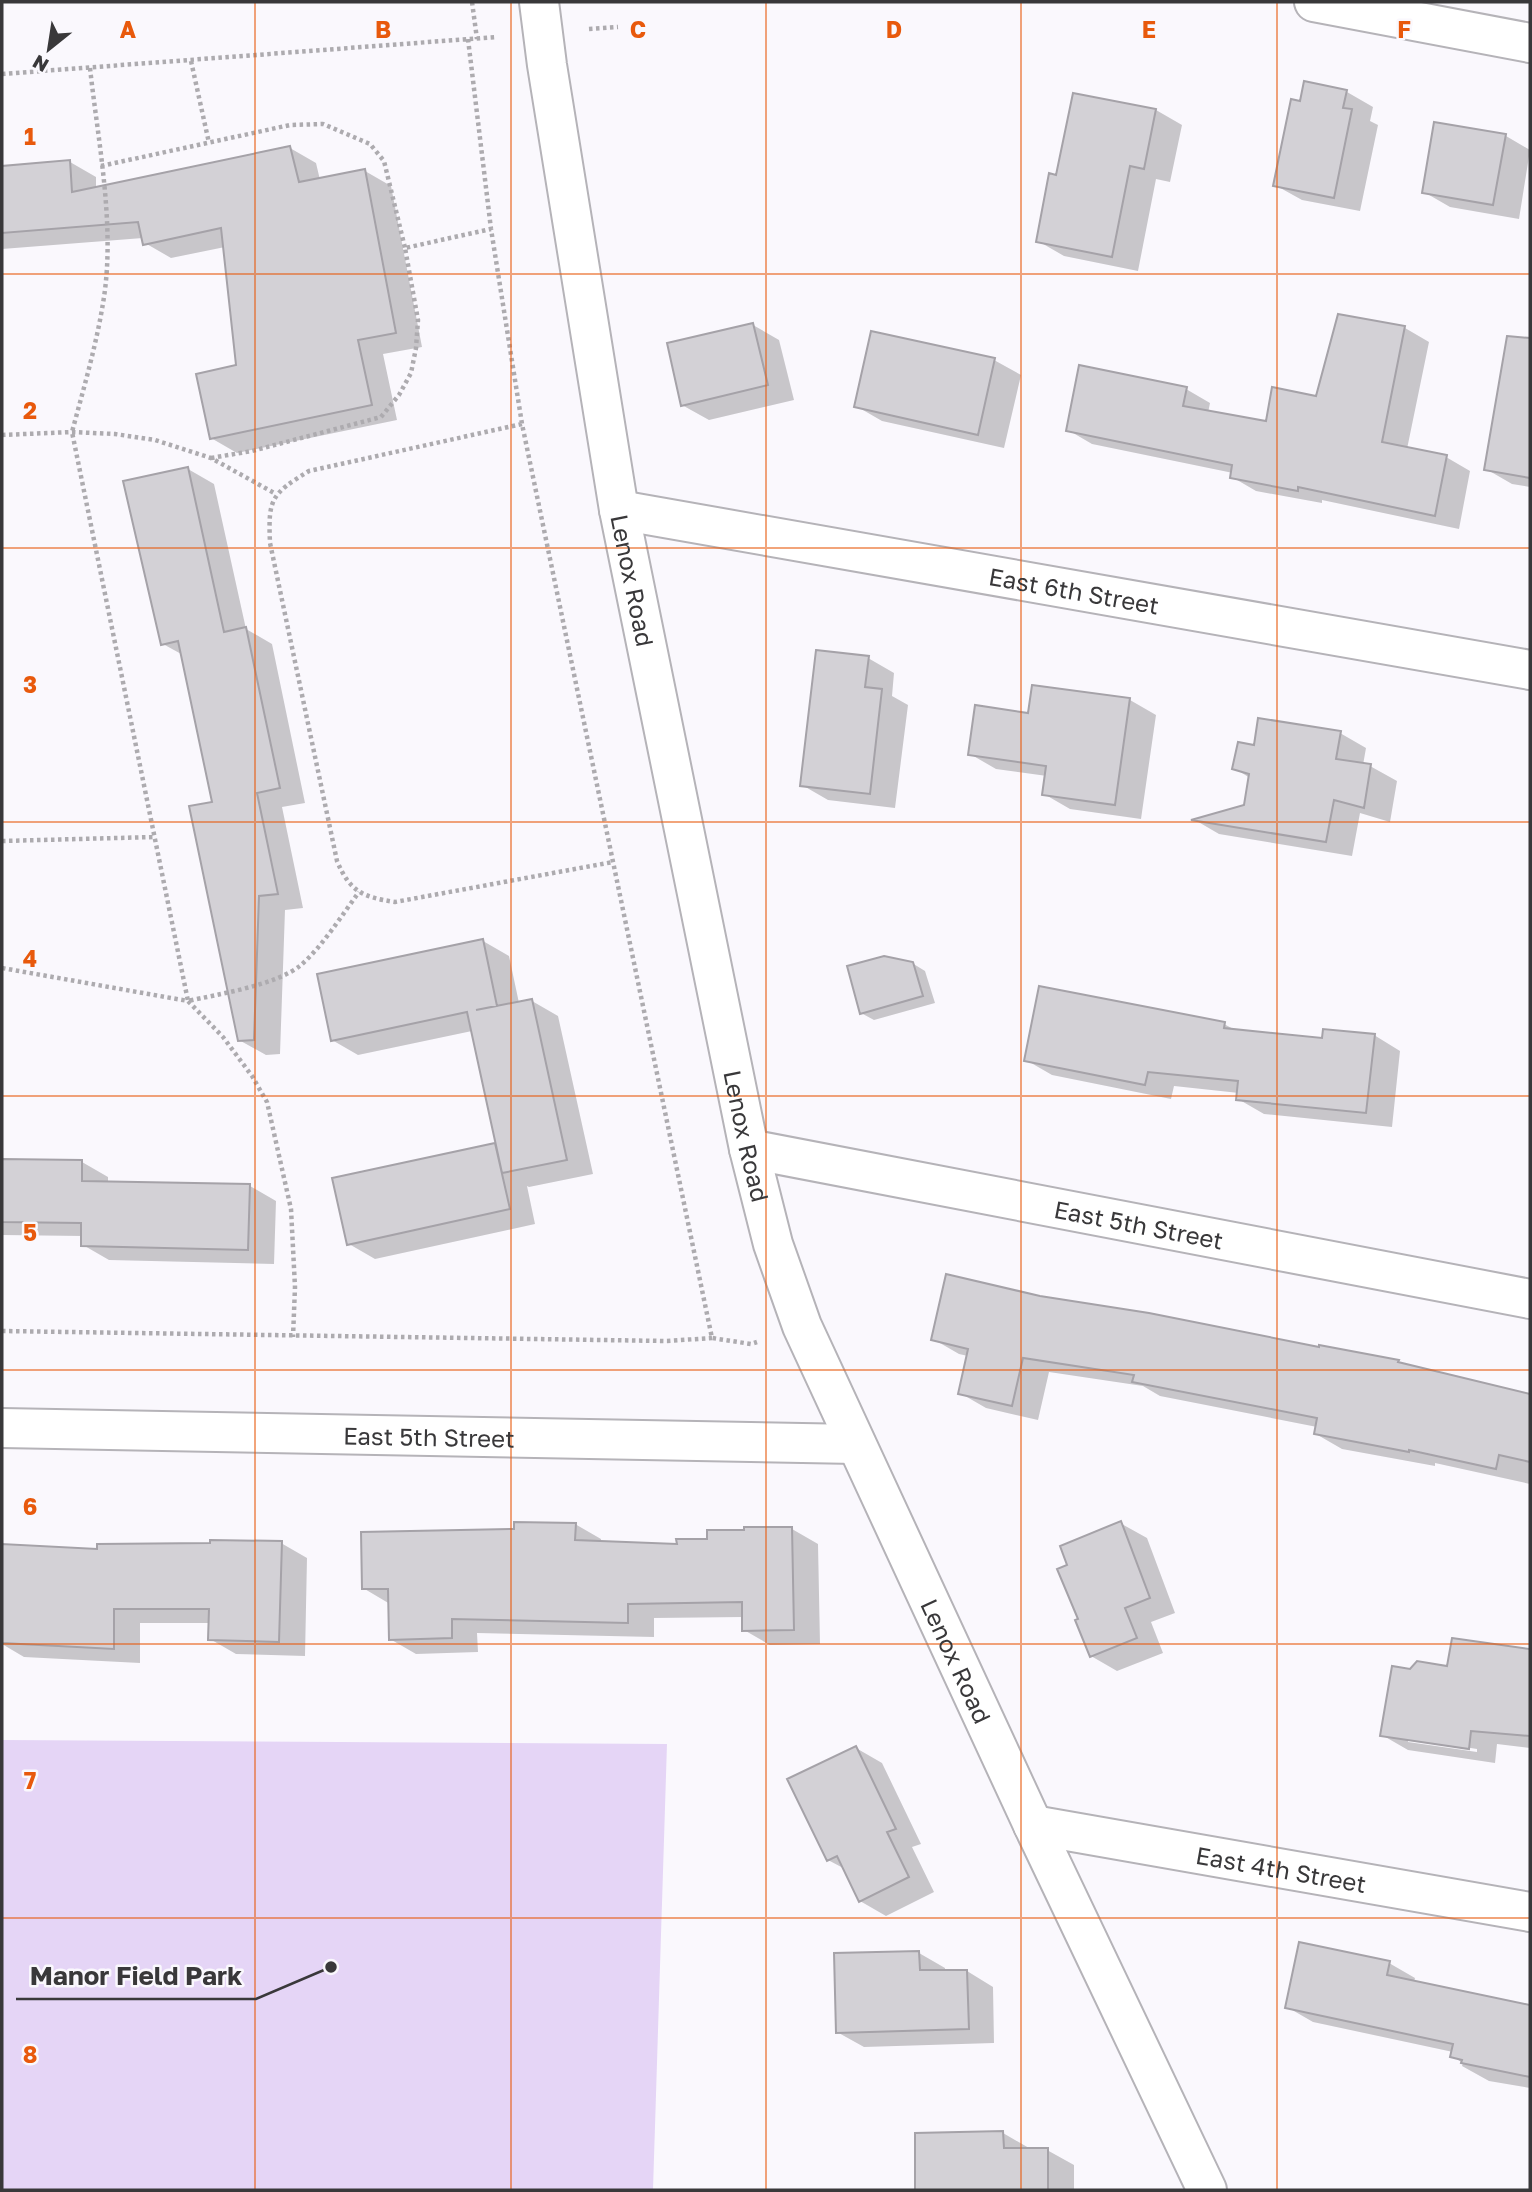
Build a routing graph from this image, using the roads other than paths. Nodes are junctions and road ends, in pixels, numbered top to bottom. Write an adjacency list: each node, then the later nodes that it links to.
1 (539, 2): 4 (street, Lenox Road)
2 (1314, 2): 3 (street)
3 (1530, 43)
4 (619, 510): 5 (street, East 6th Street); 6 (street, Lenox Road)
5 (1530, 670)
6 (749, 1149): 7 (street, East 5th Street); 9 (street, Lenox Road)
7 (1530, 1299)
8 (2, 1428): 9 (street, East 5th Street)
9 (856, 1444): 10 (street, Lenox Road)
10 (1033, 1825): 11 (street, East 4th Street); 12 (street, Lenox Road)
11 (1530, 1912)
12 (1207, 2190)

